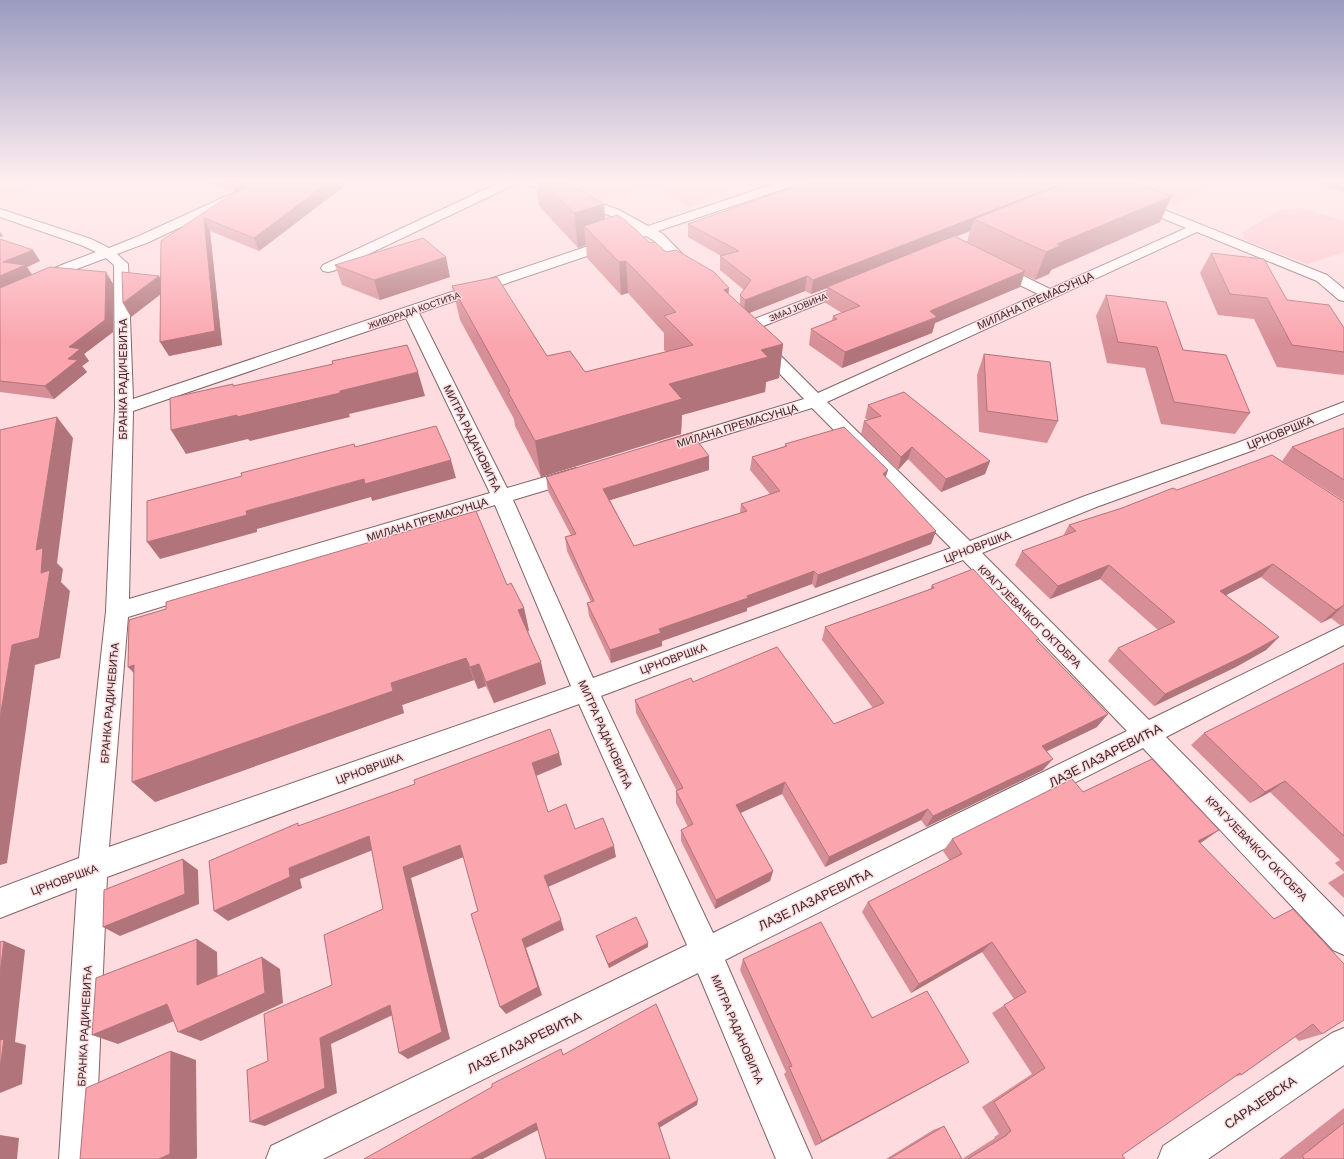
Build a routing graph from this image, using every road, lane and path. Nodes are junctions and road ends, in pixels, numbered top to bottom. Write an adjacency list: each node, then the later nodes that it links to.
1 (65, 235): 8 (street)
2 (154, 235): 8 (street)
3 (398, 235): 10 (street)
4 (630, 235): 16 (street, ЖИВОРАДА КОСТИЋА)
5 (654, 235): 12 (street)
6 (1180, 235): 13 (street, МИЛАНА ПРЕМАСУНЦА)
7 (1218, 235): 14 (street)
8 (107, 252): 15 (street); 20 (street, БРАНКА РАДИЧЕВИЋА)
9 (980, 259): 13 (street)
10 (328, 268)
11 (863, 281): 17 (street, ЗМАЈ ЈОВИНА)
12 (707, 288)
13 (1049, 294): 18 (street, МИЛАНА ПРЕМАСУНЦА)
14 (1344, 297)
15 (0, 298)
16 (410, 312): 20 (street, ЖИВОРАДА КОСТИЋА); 25 (street, МИТРА РАДАНОВИЋА)
17 (739, 322): 18 (street, КРАГУЈЕВАЧКОГ ОКТОБРА)
18 (815, 401): 22 (street, МИЛАНА ПРЕМАСУНЦА); 26 (street, КРАГУЈЕВАЧКОГ ОКТОБРА)
19 (1344, 407): 21 (street, ЦРНОВРШКА)
20 (124, 408): 27 (street, БРАНКА РАДИЧЕВИЋА)
21 (1244, 447): 23 (street); 26 (street, ЦРНОВРШКА)
22 (647, 452)
23 (1264, 460)
24 (594, 469): 25 (street, МИЛАНА ПРЕМАСУНЦА)
25 (502, 497): 27 (street, МИЛАНА ПРЕМАСУНЦА); 29 (street, МИТРА РАДАНОВИЋА)
26 (966, 551): 29 (street, ЦРНОВРШКА); 30 (street, КРАГУЈЕВАЧКОГ ОКТОБРА)
27 (117, 611): 31 (street, БРАНКА РАДИЧЕВИЋА)
28 (1344, 634): 30 (street, ЛАЗЕ ЛАЗАРЕВИЋА)
29 (586, 690): 31 (street, ЦРНОВРШКА); 34 (street, МИТРА РАДАНОВИЋА)
30 (1147, 734): 33 (street, КРАГУЈЕВАЧКОГ ОКТОБРА); 34 (street, ЛАЗЕ ЛАЗАРЕВИЋА)
31 (93, 869): 32 (street, ЦРНОВРШКА); 36 (street, БРАНКА РАДИЧЕВИЋА)
32 (0, 903)
33 (1344, 939)
34 (706, 953): 37 (street, ЛАЗЕ ЛАЗАРЕВИЋА); 38 (street, МИТРА РАДАНОВИЋА)
35 (1344, 1045): 39 (street, САРАЈЕВСКА)
36 (77, 1159)
37 (284, 1159)
38 (794, 1159)
39 (1176, 1159)

